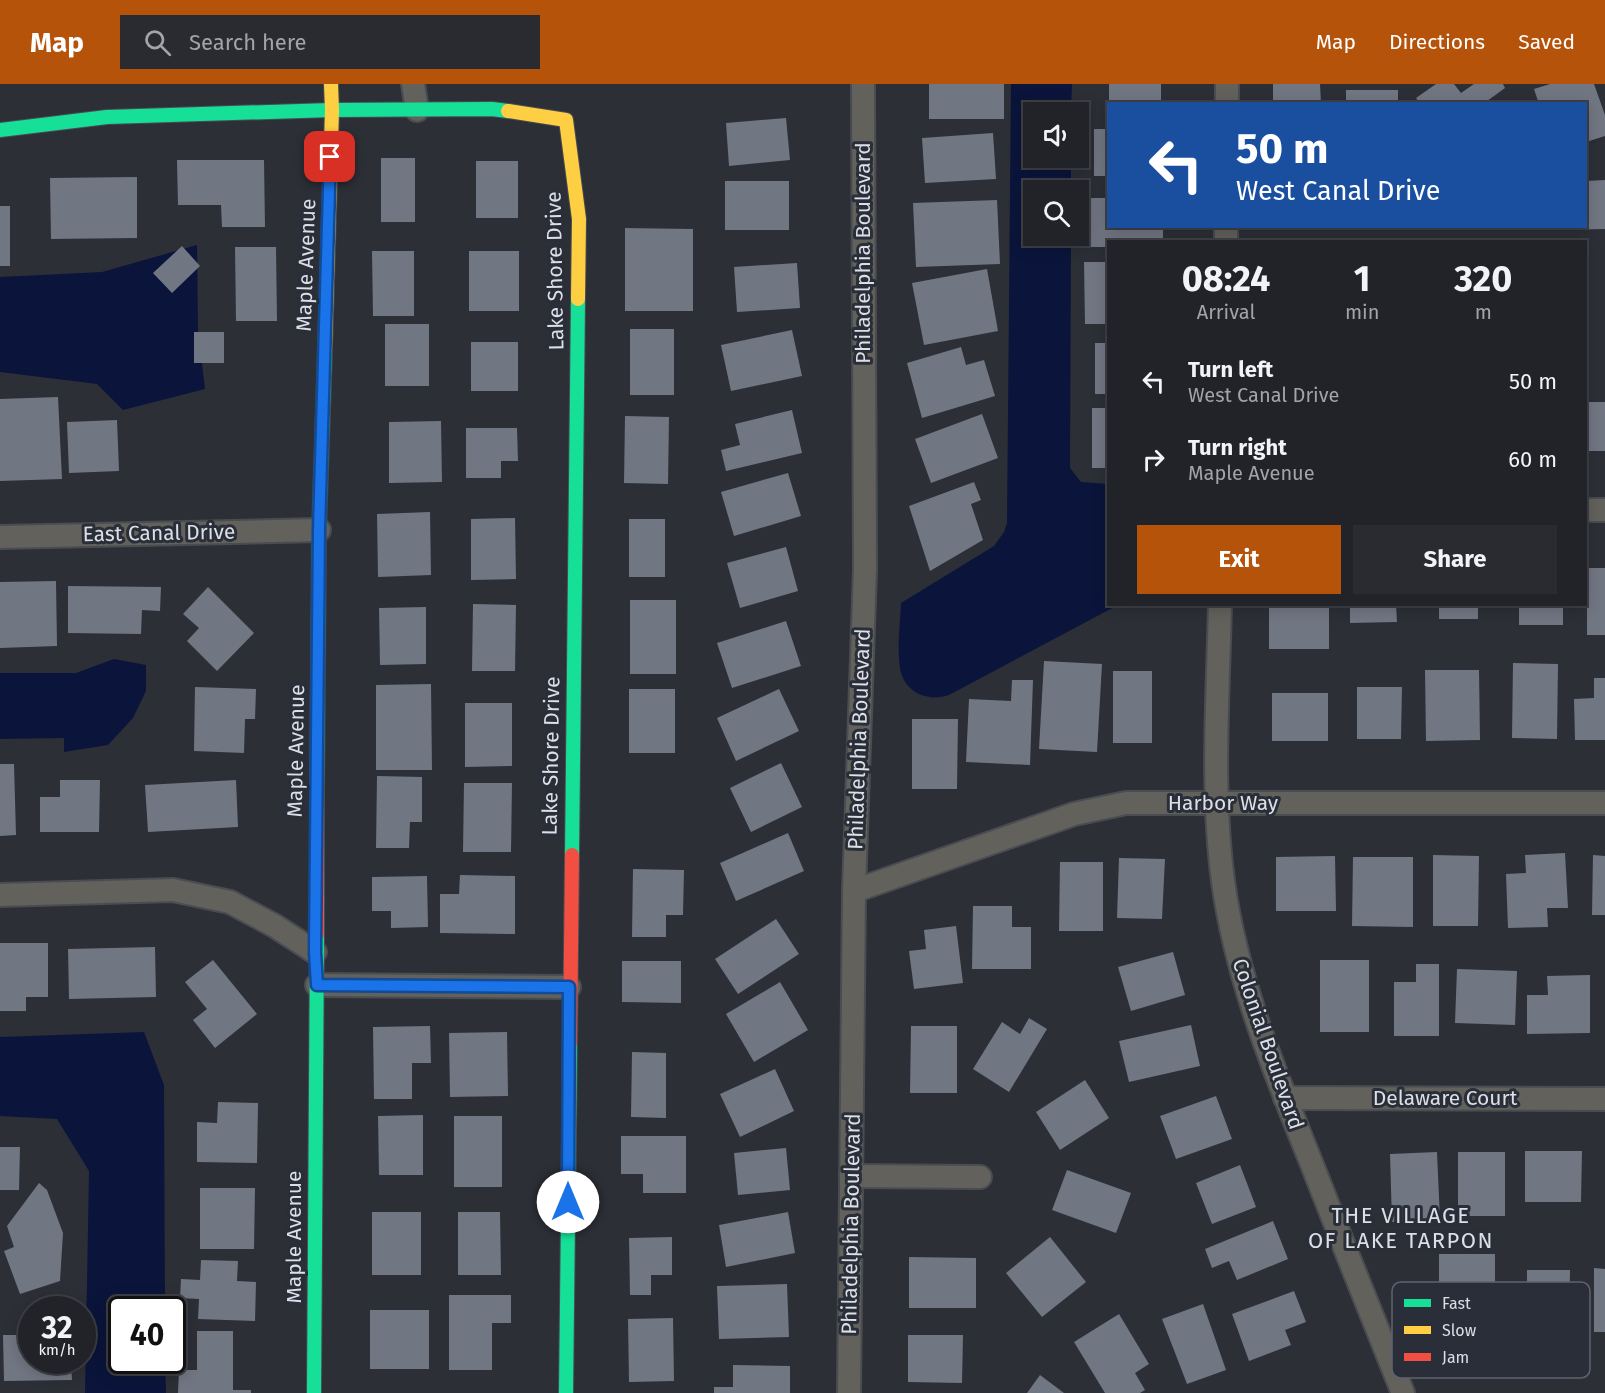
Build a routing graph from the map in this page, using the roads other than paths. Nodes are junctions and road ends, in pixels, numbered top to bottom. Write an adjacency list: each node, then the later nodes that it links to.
1 (331, 84): 6 (street, Maple Avenue)
2 (413, 84): 7 (street)
3 (863, 84): 16 (street, Philadelphia Boulevard)
4 (1227, 84): 5 (street)
5 (1227, 102)
6 (332, 110): 7 (street); 8 (street); 11 (street, Maple Avenue)
7 (417, 110): 20 (street, Lake Shore Drive)
8 (0, 130)
9 (1587, 510): 10 (street)
10 (1605, 510)
11 (319, 530): 12 (street, East Canal Drive); 18 (street, Maple Avenue)
12 (0, 537)
13 (1220, 606): 15 (street, Colonial Boulevard)
14 (1605, 803): 15 (street, Harbor Way)
15 (1216, 804): 16 (street, Harbor Way); 21 (street, Colonial Boulevard)
16 (855, 891): 23 (street, Philadelphia Boulevard)
17 (0, 895): 18 (street)
18 (315, 952): 19 (street, Maple Avenue)
19 (317, 985): 20 (street); 27 (street, Maple Avenue)
20 (569, 987): 28 (street, Lake Shore Drive)
21 (1285, 1098): 22 (street, Delaware Court); 25 (street, Colonial Boulevard)
22 (1605, 1098)
23 (851, 1176): 24 (street); 29 (street, Philadelphia Boulevard)
24 (980, 1178)
25 (1392, 1366)
26 (1397, 1378): 30 (street, Colonial Boulevard)
27 (314, 1393)
28 (566, 1393)
29 (849, 1393)
30 (1403, 1393)

